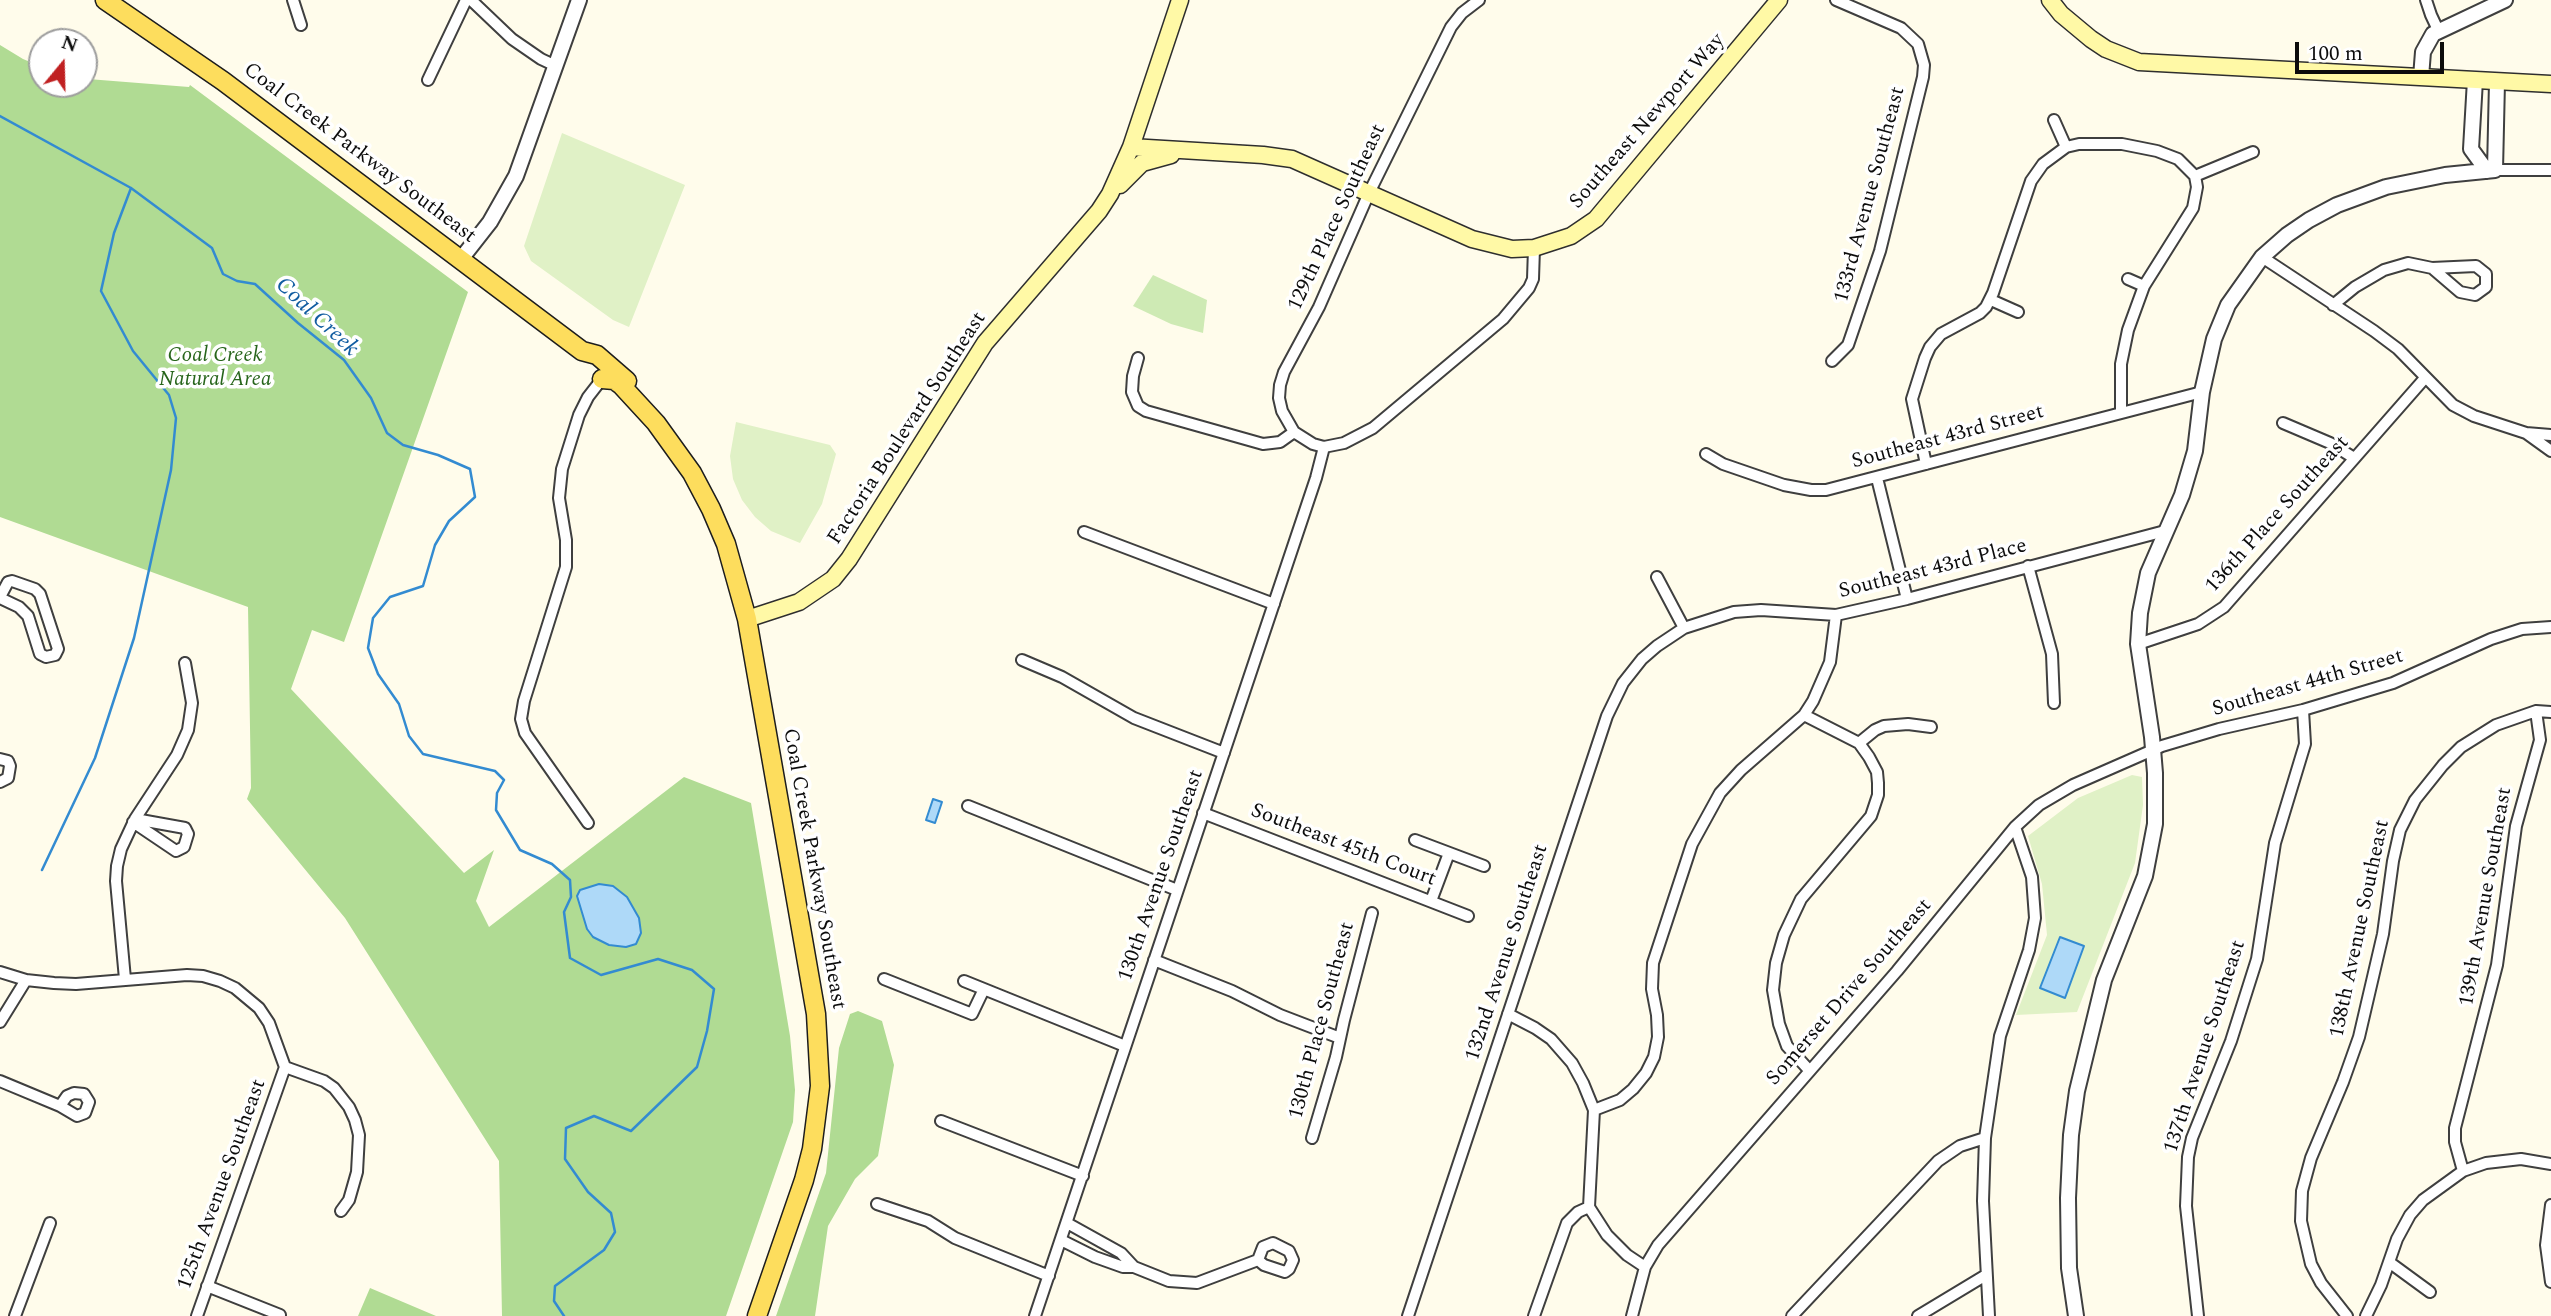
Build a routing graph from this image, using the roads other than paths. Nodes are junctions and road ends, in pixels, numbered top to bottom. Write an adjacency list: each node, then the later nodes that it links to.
1 (105, 0): 34 (main road, Coal Creek Parkway Southeast)
2 (293, 0): 12 (street)
3 (468, 0): 14 (street); 16 (street)
4 (579, 0): 14 (street)
5 (1180, 0): 21 (main road, Factoria Boulevard Southeast)
6 (1479, 0): 30 (street, 129th Place Southeast)
7 (1779, 0): 32 (main road, Southeast Newport Way)
8 (1836, 0): 43 (street, 133rd Avenue Southeast)
9 (2050, 0): 15 (main road)
10 (2426, 0): 13 (street)
11 (2505, 0): 13 (street)
12 (301, 25)
13 (2438, 30): 15 (street)
14 (556, 66): 34 (street)
15 (2421, 77): 17 (main road)
16 (428, 79)
17 (2475, 80): 18 (main road); 23 (street)
18 (2497, 82): 19 (main road); 26 (street)
19 (2551, 84)
20 (2054, 120): 22 (street)
21 (1131, 147): 24 (main road, Southeast Newport Way); 31 (main road, Factoria Boulevard Southeast)
22 (2066, 147): 29 (street); 38 (street)
23 (2471, 149): 26 (street); 28 (street)
24 (1190, 151): 30 (main road, Southeast Newport Way); 31 (main road)
25 (2253, 152): 29 (street)
26 (2491, 170): 27 (street); 28 (street)
27 (2551, 170)
28 (2457, 174): 33 (street)
29 (2194, 176): 37 (street)
30 (1369, 193): 32 (main road, Southeast Newport Way); 49 (street, 129th Place Southeast)
31 (1110, 194): 67 (main road, Factoria Boulevard Southeast)
32 (1534, 248): 53 (street)
33 (2262, 257): 39 (street); 46 (street)
34 (461, 259): 41 (main road, Coal Creek Parkway Southeast)
35 (2432, 268): 35 (street); 39 (street)
36 (2128, 279): 37 (street)
37 (2144, 286): 47 (street)
38 (1991, 300): 40 (street); 57 (street)
39 (2333, 305): 44 (street)
40 (2018, 312)
41 (582, 351): 45 (main road, Coal Creek Parkway Southeast); 52 (main road, Coal Creek Parkway Southeast)
42 (1138, 358): 49 (street)
43 (1832, 361)
44 (2425, 378): 50 (street); 56 (street, 136th Place Southeast)
45 (602, 379): 52 (main road); 87 (street)
46 (2202, 392): 47 (street, Southeast 43rd Street); 59 (street)
47 (2122, 412): 57 (street, Southeast 43rd Street)
48 (2283, 423): 56 (street)
49 (1294, 432): 53 (street)
50 (2526, 433): 51 (street); 54 (street)
51 (2551, 435)
52 (669, 440): 67 (main road, Coal Creek Parkway Southeast)
53 (1324, 447): 65 (street, 130th Avenue Southeast)
54 (2551, 451)
55 (1706, 454): 58 (street, Southeast 43rd Street)
56 (2354, 458): 70 (street, 136th Place Southeast)
57 (1926, 464): 58 (street, Southeast 43rd Street)
58 (1877, 478): 64 (street)
59 (2165, 531): 61 (street, Southeast 43rd Place); 70 (street)
60 (1084, 532): 65 (street)
61 (2028, 566): 64 (street, Southeast 43rd Place); 73 (street)
62 (1657, 577): 69 (street)
63 (0, 597): 63 (street)
64 (1908, 599): 66 (street, Southeast 43rd Place)
65 (1274, 604): 81 (street, 130th Avenue Southeast)
66 (1836, 615): 69 (street, Southeast 43rd Place); 77 (street)
67 (747, 619): 137 (main road, Coal Creek Parkway Southeast)
68 (2551, 627): 74 (street, Southeast 44th Street)
69 (1684, 628): 103 (street, 132nd Avenue Southeast)
70 (2138, 644): 80 (street)
71 (1022, 660): 81 (street)
72 (185, 663): 86 (street)
73 (2054, 703)
74 (2303, 710): 80 (street, Southeast 44th Street); 146 (street, 137th Avenue Southeast)
75 (2536, 711): 76 (street); 116 (street, 139th Avenue Southeast); 147 (street, 138th Avenue Southeast)
76 (2551, 712)
77 (1804, 715): 79 (street); 111 (street)
78 (1931, 727): 79 (street)
79 (1859, 743): 108 (street)
80 (2154, 751): 88 (street, Somerset Drive Southeast); 145 (street)
81 (1224, 753): 85 (street, 130th Avenue Southeast)
82 (0, 759): 83 (street)
83 (0, 782)
84 (968, 806): 92 (street)
85 (1203, 813): 92 (street, 130th Avenue Southeast); 93 (street, Southeast 45th Court)
86 (134, 821): 86 (street); 99 (street)
87 (588, 823)
88 (2015, 827): 108 (street, Somerset Drive Southeast); 114 (street)
89 (1415, 840): 90 (street)
90 (1449, 853): 91 (street); 93 (street)
91 (1484, 866)
92 (1177, 890): 96 (street, 130th Avenue Southeast)
93 (1431, 901): 95 (street, Southeast 45th Court)
94 (1372, 913): 105 (street, 130th Place Southeast)
95 (1468, 916)
96 (1154, 960): 105 (street); 106 (street, 130th Avenue Southeast)
97 (0, 972): 98 (street)
98 (26, 979): 99 (street); 104 (street)
99 (125, 979): 107 (street)
100 (884, 979): 102 (street)
101 (964, 981): 102 (street)
102 (984, 989): 106 (street)
103 (1508, 1014): 111 (street); 139 (street, 132nd Avenue Southeast)
104 (0, 1023)
105 (1340, 1038): 113 (street, 130th Place Southeast)
106 (1125, 1046): 117 (street, 130th Avenue Southeast)
107 (285, 1067): 121 (street); 132 (street, 125th Avenue Southeast)
108 (1809, 1070): 128 (street, Somerset Drive Southeast)
109 (0, 1081): 110 (street)
110 (60, 1105)
111 (1594, 1110): 120 (street)
112 (941, 1121): 117 (street)
113 (1312, 1138)
114 (1985, 1138): 129 (street); 142 (street)
115 (2551, 1164): 116 (street)
116 (2463, 1171): 126 (street)
117 (1083, 1176): 123 (street, 130th Avenue Southeast)
118 (877, 1204): 130 (street)
119 (2551, 1205): 131 (street)
120 (1589, 1208): 128 (street); 140 (street)
121 (341, 1210)
122 (50, 1223): 135 (street)
123 (1066, 1223): 124 (street, 130th Avenue Southeast); 127 (street)
124 (1061, 1240): 127 (street); 130 (street, 130th Avenue Southeast)
125 (1258, 1260): 127 (street)
126 (2389, 1262): 133 (street); 148 (street)
127 (1134, 1267)
128 (1645, 1267): 141 (street, Somerset Drive Southeast)
129 (1986, 1275): 143 (street); 144 (street)
130 (1049, 1276): 138 (street, 130th Avenue Southeast)
131 (2551, 1282)
132 (207, 1286): 134 (street); 136 (street, 125th Avenue Southeast)
133 (2430, 1292)
134 (280, 1315)
135 (15, 1316)
136 (197, 1316)
137 (757, 1316)
138 (1035, 1316)
139 (1408, 1316)
140 (1534, 1316)
141 (1632, 1316)
142 (1792, 1316)
143 (1918, 1316)
144 (1989, 1316)
145 (2076, 1316)
146 (2199, 1316)
147 (2347, 1316)
148 (2366, 1316)

